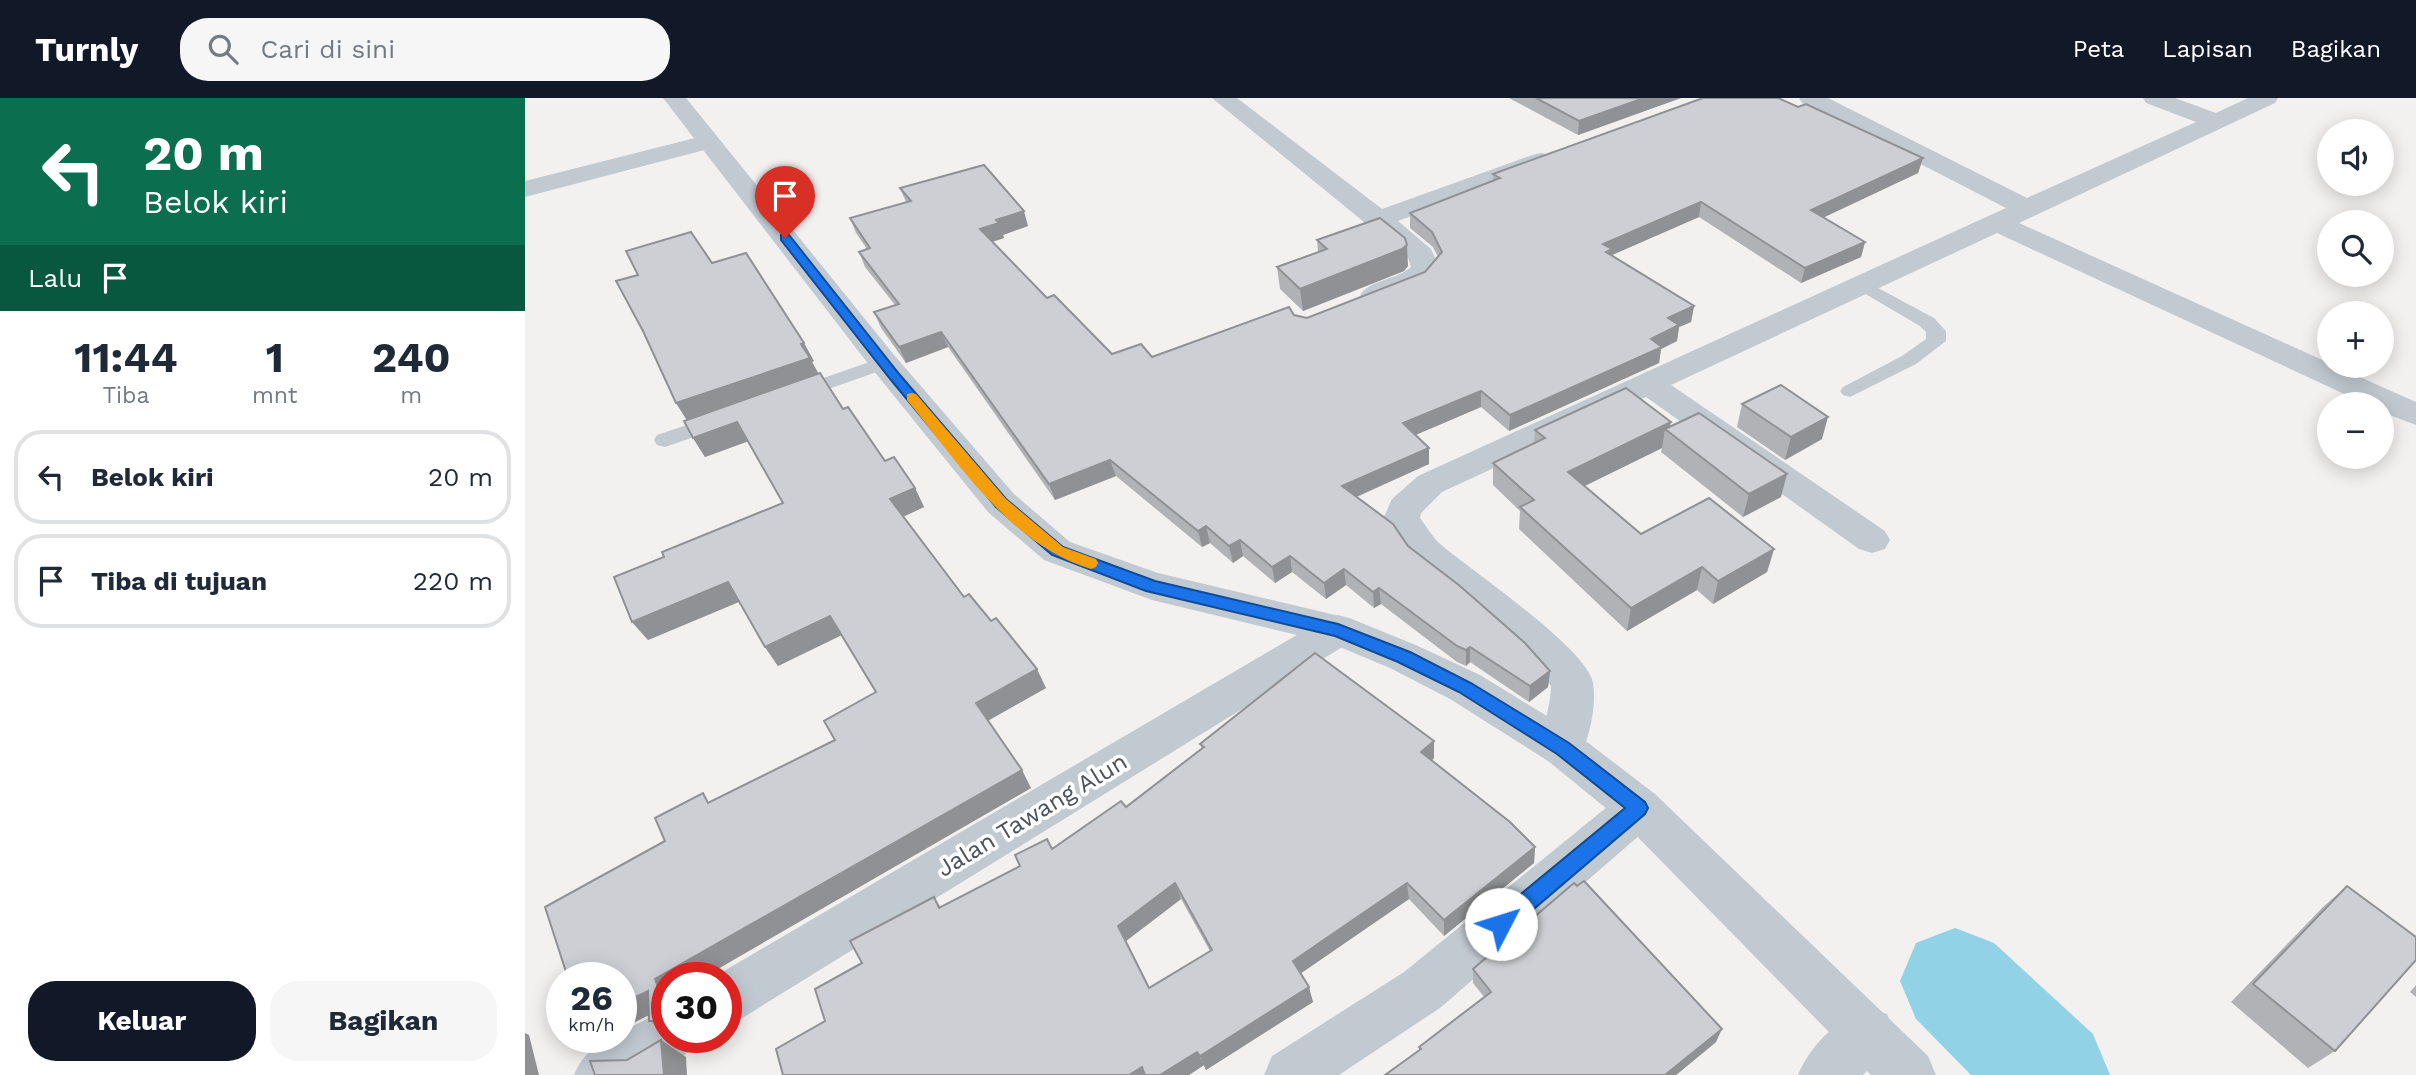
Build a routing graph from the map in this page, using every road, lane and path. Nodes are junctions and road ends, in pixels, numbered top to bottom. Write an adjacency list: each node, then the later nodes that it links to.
1 (674, 98): 7 (street)
2 (1223, 98): 13 (street)
3 (1810, 98): 12 (street)
4 (2154, 98): 6 (street)
5 (2267, 98): 6 (street)
6 (2219, 122): 12 (street)
7 (703, 137): 9 (street); 16 (street)
8 (1568, 150): 13 (street)
9 (612, 161): 10 (street); 11 (street)
10 (525, 177)
11 (525, 190)
12 (2013, 216): 14 (street); 21 (street)
13 (1379, 219): 15 (street)
14 (1863, 285): 17 (street); 18 (lane)
15 (1355, 303)
16 (884, 363): 19 (lane); 24 (street)
17 (1647, 383): 23 (street); 25 (street)
18 (1850, 391)
19 (780, 400)
20 (742, 413): 22 (lane)
21 (2416, 415)
22 (666, 440)
23 (1872, 540)
24 (1338, 630): 25 (street); 27 (street, Jalan Tawang Alun)
25 (1563, 748): 26 (street)
26 (1639, 808): 29 (street); 31 (street)
27 (742, 989)
28 (651, 1045): 30 (street)
29 (1843, 1058): 32 (street)
30 (601, 1075)
31 (1291, 1075)
32 (1909, 1075)

